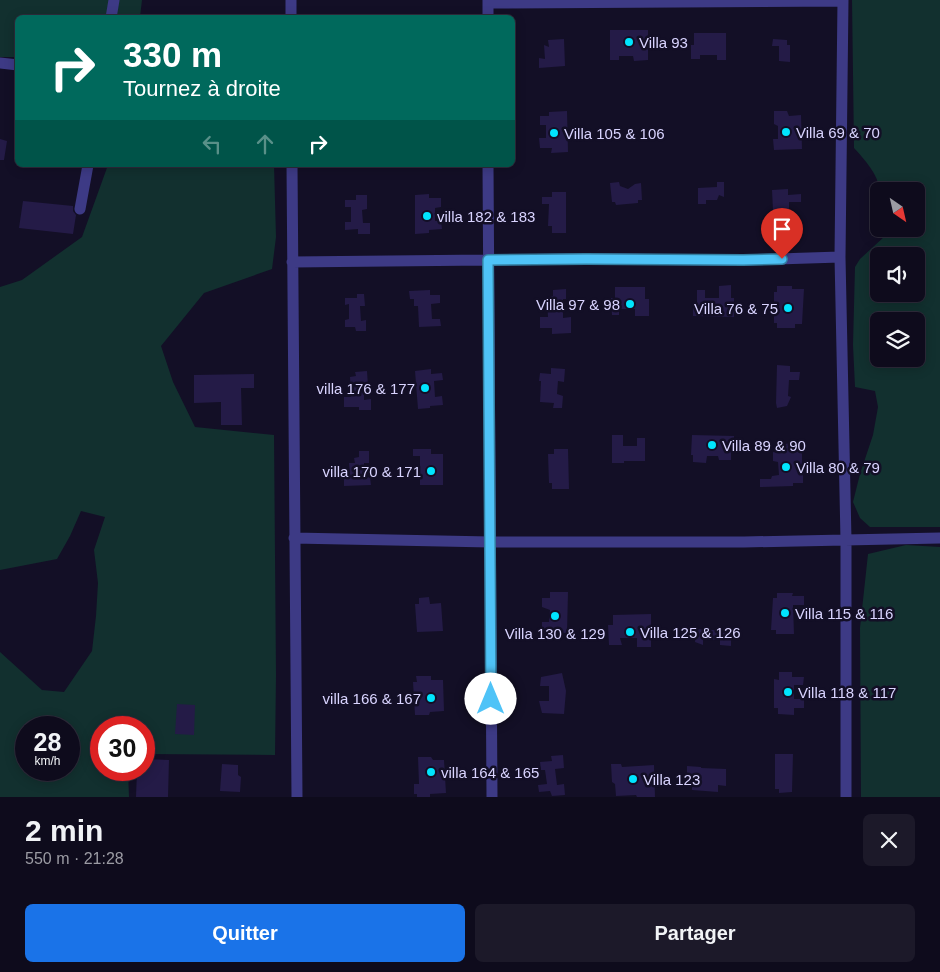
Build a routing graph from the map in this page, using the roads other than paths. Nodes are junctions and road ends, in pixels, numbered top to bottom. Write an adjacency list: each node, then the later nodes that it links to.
1 (114, 0): 5 (street)
2 (291, 0): 6 (street)
3 (843, 0): 4 (street); 14 (street)
4 (488, 1): 7 (street)
5 (112, 15)
6 (291, 15)
7 (488, 15)
8 (0, 62): 9 (street)
9 (15, 64)
10 (88, 167): 13 (street)
11 (292, 167): 16 (street)
12 (488, 167): 15 (street)
13 (80, 209)
14 (840, 258): 15 (street); 19 (street)
15 (488, 260): 16 (street); 20 (street)
16 (292, 262): 17 (street)
17 (294, 538): 20 (street); 21 (street)
18 (940, 538): 19 (street)
19 (846, 540): 20 (street); 23 (street)
20 (490, 542): 22 (street)
21 (297, 797)
22 (492, 797)
23 (846, 797)

